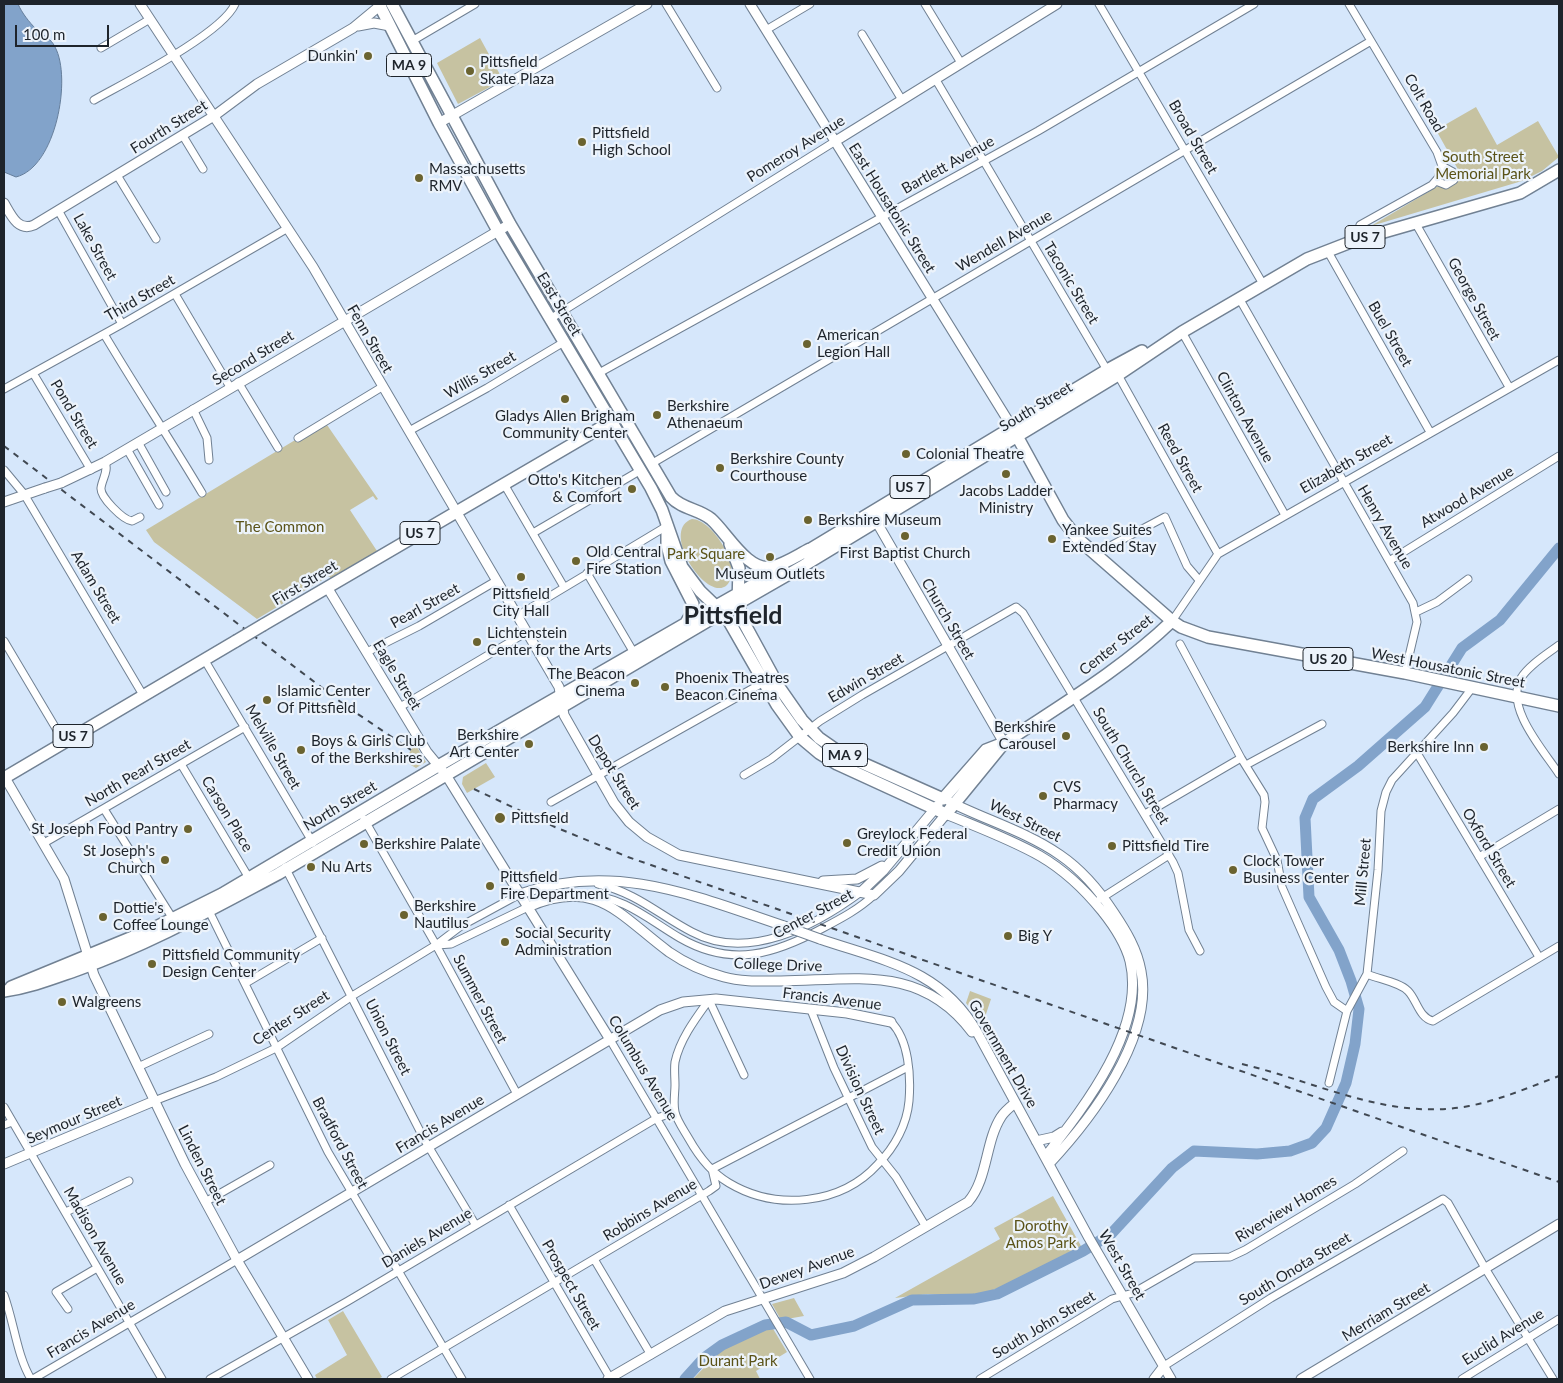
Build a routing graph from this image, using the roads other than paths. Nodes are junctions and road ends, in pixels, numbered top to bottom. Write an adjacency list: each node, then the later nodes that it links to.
1 (140, 4): 14 (street, Fenn Street)
2 (235, 4): 22 (street)
3 (384, 4): 15 (main road, East Street / MA 9); 16 (street, Fourth Street); 20 (main road, East Street / MA 9)
4 (475, 4): 20 (street)
5 (647, 4): 30 (street)
6 (666, 4): 26 (street)
7 (750, 4): 17 (street, East Housatonic Street)
8 (810, 4): 17 (street)
9 (925, 4): 23 (street)
10 (1057, 4): 23 (street, Pomeroy Avenue)
11 (1099, 4): 24 (street, Broad Street)
12 (1254, 4): 24 (street, Bartlett Avenue)
13 (1349, 4): 19 (street, Colt Road)
14 (150, 19): 21 (street); 22 (street, Fenn Street)
15 (390, 26): 16 (street, Fourth Street); 31 (main road, East Street / MA 9)
16 (353, 28): 29 (street, Fourth Street)
17 (766, 30): 33 (street, East Housatonic Street)
18 (862, 34): 28 (street)
19 (1371, 41): 34 (street, Wendell Avenue); 36 (street, Colt Road)
20 (412, 42): 30 (main road, East Street / MA 9)
21 (101, 48)
22 (173, 54): 27 (street); 29 (street, Fenn Street)
23 (961, 63): 25 (street, Pomeroy Avenue)
24 (1138, 70): 34 (street, Broad Street); 35 (street, Bartlett Avenue)
25 (936, 80): 28 (street, Pomeroy Avenue); 35 (street, Taconic Street)
26 (717, 88)
27 (94, 100)
28 (902, 100): 33 (street, Pomeroy Avenue)
29 (214, 116): 32 (street, Fourth Street); 46 (street, Fenn Street)
30 (451, 117): 31 (street); 44 (main road, East Street / MA 9)
31 (439, 123): 47 (main road, East Street / MA 9)
32 (182, 136): 37 (street); 39 (street, Fourth Street)
33 (834, 142): 43 (street, East Housatonic Street); 56 (street, Pomeroy Avenue)
34 (1185, 150): 50 (street, Wendell Avenue); 52 (street, Broad Street)
35 (984, 161): 43 (street, Bartlett Avenue); 50 (street, Taconic Street)
36 (1442, 166): 40 (street); 40 (street, Colt Road)
37 (203, 169)
38 (1559, 170): 45 (main road, South Street / US 7)
39 (117, 175): 42 (street, Fourth Street); 48 (street)
40 (1436, 181): 49 (street)
41 (4, 203): 42 (street, Fourth Street)
42 (58, 210): 59 (street, Lake Street)
43 (882, 217): 54 (street, East Housatonic Street); 66 (street, Bartlett Avenue)
44 (510, 224): 47 (street, Second Street); 56 (main road, East Street / MA 9)
45 (1416, 224): 49 (main road, South Street / US 7); 71 (street, George Street)
46 (288, 228): 53 (street, Third Street); 58 (street, Fenn Street)
47 (498, 231): 57 (main road, East Street / MA 9); 58 (street, Second Street)
48 (156, 239)
49 (1356, 240): 51 (main road, South Street / US 7)
50 (1031, 241): 54 (street, Wendell Avenue); 64 (street, Taconic Street)
51 (1327, 250): 52 (main road, South Street / US 7); 79 (street, Buel Street)
52 (1263, 284): 55 (main road, South Street / US 7)
53 (175, 294): 59 (street, Third Street); 69 (street)
54 (933, 298): 78 (street, East Housatonic Street); 87 (street, Wendell Avenue)
55 (1240, 298): 60 (main road, South Street / US 7); 90 (street, Henry Avenue)
56 (562, 312): 57 (street, Pomeroy Avenue); 66 (main road, East Street / MA 9)
57 (550, 319): 62 (main road, East Street / MA 9)
58 (344, 320): 68 (street, Second Street); 70 (street, Fenn Street)
59 (122, 324): 61 (street, Third Street)
60 (1182, 332): 64 (main road, South Street / US 7); 67 (main road, South Street / US 7); 99 (street, Clinton Avenue)
61 (104, 334): 65 (street, Third Street); 76 (street)
62 (566, 346): 66 (main road); 75 (main road, East Street / MA 9); 77 (street, Willis Street)
63 (1559, 360): 71 (street, Elizabeth Street)
64 (1107, 370): 78 (main road, South Street / US 7)
65 (33, 373): 72 (street, Third Street); 89 (street, Pond Street)
66 (598, 373): 74 (main road, East Street / MA 9)
67 (1118, 375): 78 (main road, South Street / US 7); 107 (street, Reed Street)
68 (238, 382): 69 (street, Second Street); 82 (street)
69 (230, 387): 73 (street, Second Street)
70 (382, 387): 77 (street, Fenn Street); 80 (street)
71 (1509, 387): 79 (street, Elizabeth Street)
72 (4, 389)
73 (193, 409): 76 (street, Second Street); 85 (street)
74 (622, 414): 75 (main road, First Street / US 7); 87 (main road, East Street / US 7)
75 (611, 421): 87 (main road, East Street / US 7); 91 (main road, First Street / US 7)
76 (163, 427): 81 (street, Second Street); 94 (street)
77 (409, 431): 98 (street, Fenn Street)
78 (1015, 432): 97 (main road, South Street / US 7); 101 (main road, South Street / US 7); 106 (main road, West Housatonic Street / US 20)
79 (1430, 432): 90 (street, Elizabeth Street)
80 (298, 438)
81 (138, 442): 83 (street, Second Street); 92 (street)
82 (278, 448)
83 (127, 449): 86 (street, Second Street); 96 (street)
84 (1559, 456): 108 (street, Atwood Avenue)
85 (208, 460)
86 (105, 462): 89 (street, Second Street); 100 (street)
87 (646, 467): 102 (main road, East Street / US 7); 103 (main road, East Street / US 7); 104 (street, Wendell Avenue)
88 (4, 470): 93 (street, Adam Street)
89 (91, 470): 93 (street, Second Street, bridge)
90 (1342, 482): 99 (street, Elizabeth Street); 108 (street, Henry Avenue)
91 (504, 484): 98 (main road, First Street / US 7); 104 (street)
92 (166, 492)
93 (24, 494): 95 (street, Second Street); 134 (street, Adam Street)
94 (202, 494)
95 (4, 502)
96 (159, 505)
97 (878, 507): 101 (street); 105 (main road, South Street / US 7)
98 (455, 512): 113 (street, Fenn Street); 114 (main road, First Street / US 7)
99 (1285, 515): 107 (street, Elizabeth Street)
100 (140, 517)
101 (876, 522): 116 (main road, South Street / US 7); 127 (street, Church Street)
102 (667, 526): 109 (street); 117 (main road, US 7); 121 (main road, East Street)
103 (719, 528): 105 (main road, US 7); 110 (main road, MA 9)
104 (533, 533): 115 (street)
105 (810, 549): 116 (main road, North Street)
106 (1094, 554): 111 (street); 122 (main road, West Housatonic Street / US 20)
107 (1218, 554): 111 (street, Elizabeth Street)
108 (1389, 561): 119 (street, Henry Avenue)
109 (587, 573): 115 (street); 129 (street)
110 (739, 579): 116 (main road, MA 9); 117 (main road)
111 (1199, 580): 122 (street, Elizabeth Street)
112 (1468, 580): 119 (street)
113 (496, 581): 120 (street, Fenn Street); 128 (street, Pearl Street)
114 (327, 587): 128 (street, Eagle Street); 130 (main road, First Street / US 7, bridge)
115 (564, 587): 120 (street)
116 (738, 599): 117 (main road, North Street); 132 (main road, West Street / MA 9)
117 (719, 604): 121 (main road, North Street); 132 (main road, West Street / MA 9); 137 (main road, North Street)
118 (1016, 606): 127 (street, Edwin Street); 135 (street, South Church Street)
119 (1416, 612): 131 (street)
120 (517, 616): 123 (street, Fenn Street)
121 (686, 621): 129 (main road, North Street)
122 (1172, 621): 131 (main road, West Housatonic Street / US 20); 135 (main road, Center Street)
123 (527, 632): 137 (street, Fenn Street); 139 (street)
124 (4, 641): 144 (street)
125 (1180, 644): 147 (street)
126 (1559, 645): 136 (street)
127 (948, 647): 142 (street, Edwin Street); 145 (street, Church Street)
128 (367, 652): 139 (street, Eagle Street)
129 (634, 653): 137 (main road, North Street)
130 (204, 659): 134 (main road, First Street / US 7); 141 (street, Melville Street)
131 (1406, 673): 133 (main road, West Housatonic Street / US 20)
132 (769, 679): 142 (main road, West Street / MA 9); 143 (main road, West Street / MA 9); 153 (street)
133 (1468, 687): 136 (main road, West Housatonic Street / US 20); 146 (street, Mill Street)
134 (143, 695): 144 (main road, First Street / US 7)
135 (1073, 696): 145 (main road, Center Street); 163 (street, South Church Street)
136 (1517, 697): 138 (main road, West Housatonic Street / US 20); 151 (street)
137 (561, 702): 149 (main road, North Street); 152 (main road, North Street); 153 (street, Depot Street)
138 (1559, 706)
139 (400, 707): 149 (street, Eagle Street)
140 (1322, 724): 150 (street)
141 (245, 727): 148 (street, North Pearl Street); 166 (street, Melville Street)
142 (810, 729): 143 (street, Edwin Street); 156 (main road, West Street / MA 9)
143 (800, 737): 154 (street, Edwin Street); 160 (main road, West Street / MA 9)
144 (64, 742): 155 (main road, First Street / US 7)
145 (1004, 743): 156 (main road, Center Street); 158 (main road, Center Street)
146 (1417, 752): 168 (street, Oxford Street); 188 (street, Mill Street)
147 (1241, 758): 150 (street); 163 (street)
148 (181, 764): 159 (street, North Pearl Street); 171 (street, Carson Place)
149 (438, 766): 152 (street, Eagle Street); 164 (main road, North Street)
150 (1246, 766): 194 (street)
151 (1559, 774)
152 (446, 775): 164 (main road, North Street); 175 (street, Columbus Avenue)
153 (597, 775): 157 (street); 173 (street, Depot Street)
154 (744, 776)
155 (4, 777): 165 (street, Linden Street)
156 (943, 799): 158 (street, West Street); 160 (street, Center Street)
157 (551, 802)
158 (954, 804): 162 (main road, Center Street); 178 (street, West Street)
159 (104, 809): 165 (street, North Pearl Street); 181 (street)
160 (934, 809): 162 (main road, West Street / MA 9); 169 (street, Center Street)
161 (1559, 809): 168 (street)
162 (946, 814): 176 (street, Center Street); 178 (street, West Street)
163 (1145, 814): 167 (street, South Church Street)
164 (363, 817): 166 (main road, North Street); 183 (street, Summer Street)
165 (44, 843): 187 (street, Linden Street)
166 (314, 845): 170 (main road, North Street)
167 (1169, 854): 178 (street); 185 (street, South Church Street)
168 (1479, 857): 186 (street, Oxford Street)
169 (892, 859): 173 (street, Depot Street); 174 (street, Center Street)
170 (283, 864): 171 (main road, North Street); 180 (main road, North Street); 182 (street, Union Street)
171 (249, 878): 181 (main road, North Street)
172 (578, 880): 174 (street, Center Street); 175 (street, Center Street); 199 (street, Government Drive, bridge)
173 (808, 881): 174 (street, Depot Street)
174 (861, 892): 176 (street, Depot Street)
175 (520, 894): 179 (street, Columbus Avenue); 183 (street, Center Street)
176 (874, 895): 177 (street, Center Street)
177 (558, 898): 179 (street, Center Street); 199 (street, College Drive)
178 (1099, 900): 212 (street, West Street); 219 (street, West Street)
179 (528, 907): 183 (street, Center Street); 197 (street, Columbus Avenue)
180 (209, 911): 187 (main road, North Street); 189 (street, Bradford Street)
181 (173, 918): 187 (main road, North Street)
182 (322, 938): 189 (street); 191 (street, Union Street)
183 (436, 945): 191 (street, Center Street); 204 (street, Summer Street)
184 (1559, 946): 186 (street)
185 (1200, 951)
186 (1539, 958): 188 (street)
187 (89, 961): 190 (main road, North Street); 200 (street, Linden Street)
188 (1367, 974): 194 (street, Mill Street)
189 (246, 983): 198 (street, Bradford Street)
190 (4, 991)
191 (352, 996): 198 (street, Center Street); 215 (street, Union Street)
192 (710, 1000): 193 (street, Francis Avenue); 197 (street, Francis Avenue); 202 (street); 209 (street)
193 (811, 1010): 195 (street, Francis Avenue); 205 (street, Division Street)
194 (1347, 1011): 203 (street, Mill Street)
195 (891, 1022): 201 (street)
196 (208, 1034): 200 (street)
197 (609, 1038): 204 (street, Francis Avenue); 210 (street, Columbus Avenue)
198 (276, 1048): 206 (street, Center Street); 224 (street, Bradford Street)
199 (990, 1058): 207 (street, Government Drive)
200 (138, 1067): 206 (street, Linden Street)
201 (908, 1067): 205 (street, Robbins Avenue); 218 (street)
202 (744, 1075)
203 (1328, 1083)
204 (517, 1094): 215 (street, Francis Avenue)
205 (848, 1098): 218 (street, Division Street); 222 (street, Robbins Avenue)
206 (154, 1101): 217 (street, Seymour Street); 226 (street, Linden Street)
207 (1015, 1103): 214 (street, Government Drive); 231 (street, Dewey Avenue)
208 (4, 1107): 211 (street, Madison Avenue)
209 (675, 1112): 210 (street, Daniels Avenue); 222 (street)
210 (657, 1118): 225 (street, Columbus Avenue); 227 (street, Daniels Avenue)
211 (12, 1122): 213 (street); 217 (street, Madison Avenue)
212 (1070, 1124): 214 (street, West Street); 219 (street, West Street)
213 (4, 1125)
214 (1036, 1141): 219 (street, Government Drive)
215 (429, 1146): 224 (street, Francis Avenue); 229 (street, Union Street)
216 (1402, 1150): 239 (street, Riverview Homes)
217 (30, 1154): 220 (street, Seymour Street); 228 (street, Madison Avenue)
218 (883, 1160): 222 (street); 231 (street, Division Street)
219 (1047, 1161): 239 (street, West Street)
220 (4, 1164)
221 (270, 1165): 226 (street)
222 (712, 1169): 225 (street, Robbins Avenue)
223 (129, 1181): 228 (street)
224 (351, 1193): 233 (street, Francis Avenue); 236 (street, Bradford Street)
225 (701, 1196): 232 (street, Robbins Avenue); 240 (street, Columbus Avenue)
226 (205, 1202): 233 (street, Linden Street)
227 (509, 1205): 229 (street, Daniels Avenue); 237 (street, Prospect Street)
228 (66, 1212): 234 (street, Madison Avenue)
229 (475, 1224): 236 (street, Daniels Avenue)
230 (1559, 1224): 235 (street, Merriam Street)
231 (926, 1227): 240 (street, Dewey Avenue)
232 (594, 1259): 237 (street, Robbins Avenue); 247 (street)
233 (238, 1260): 243 (street, Francis Avenue); 244 (street, Linden Street)
234 (97, 1268): 241 (street); 243 (street, Madison Avenue)
235 (1485, 1268): 245 (street); 248 (street, South Onota Street); 260 (street, Merriam Street)
236 (398, 1270): 244 (street, Daniels Avenue); 246 (street, Bradford Street)
237 (553, 1283): 246 (street, Robbins Avenue); 255 (street, Prospect Street)
238 (4, 1295): 249 (street)
239 (1122, 1296): 248 (street, West Street); 257 (street, South John Street)
240 (762, 1299): 247 (street, Dewey Avenue); 256 (street, Columbus Avenue)
241 (68, 1309)
242 (1559, 1319): 245 (street, Euclid Avenue)
243 (128, 1322): 249 (street, Francis Avenue); 250 (street, Madison Avenue)
244 (284, 1338): 251 (street, Daniels Avenue); 252 (street, Linden Street)
245 (1528, 1338): 261 (street, Euclid Avenue); 262 (street)
246 (443, 1348): 253 (street, Robbins Avenue); 254 (street, Bradford Street)
247 (651, 1354): 255 (street, Dewey Avenue)
248 (1164, 1366): 258 (street); 259 (street, West Street)
249 (32, 1379)
250 (162, 1379)
251 (210, 1379)
252 (308, 1379)
253 (391, 1379)
254 (462, 1379)
255 (609, 1379)
256 (810, 1379)
257 (980, 1379)
258 (1154, 1379)
259 (1171, 1379)
260 (1301, 1379)
261 (1462, 1379)
262 (1553, 1379)

